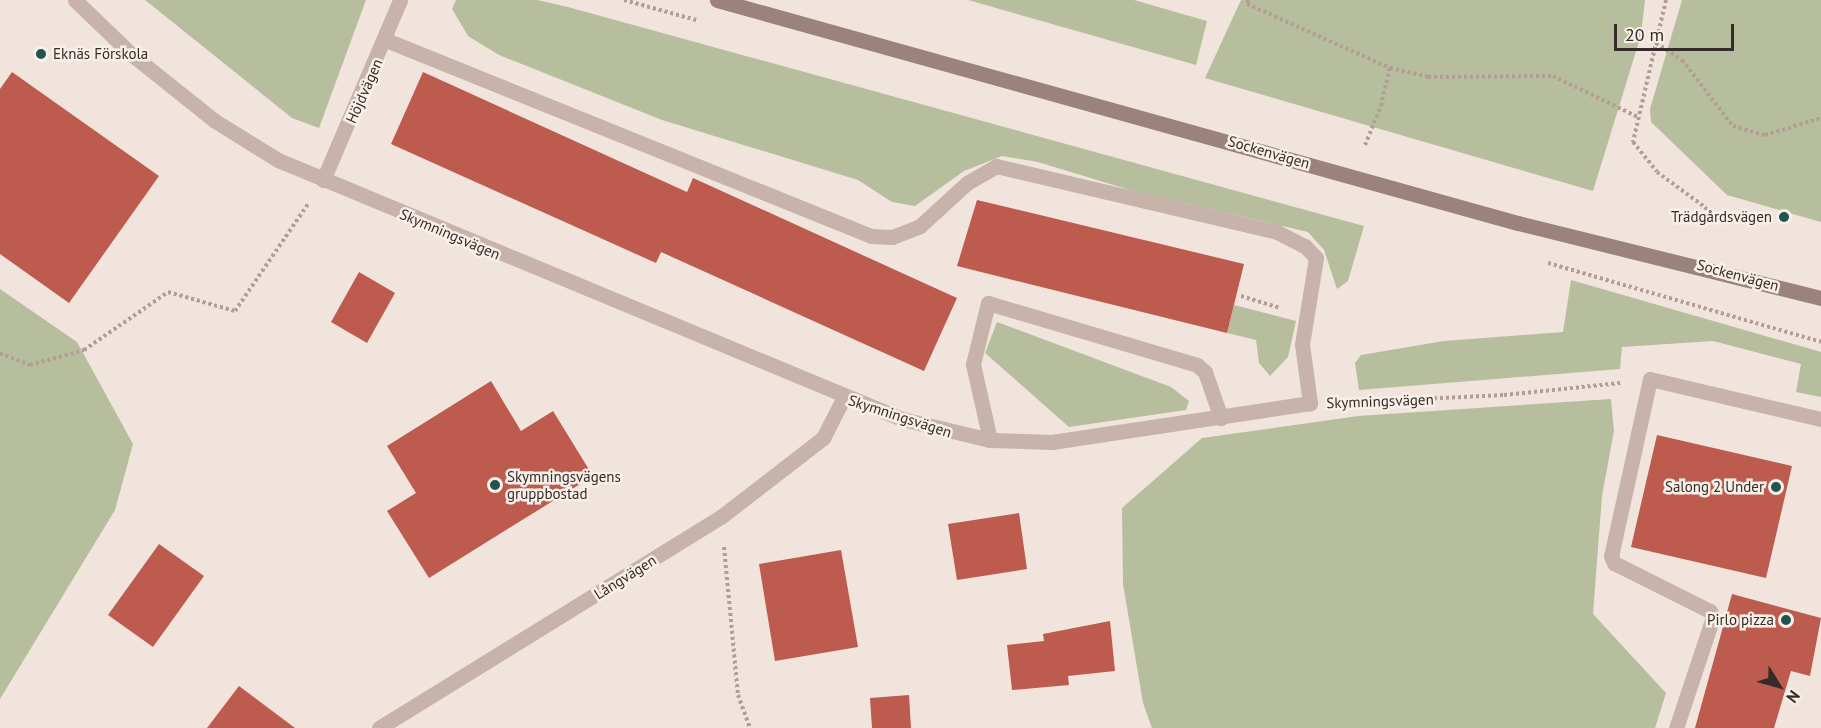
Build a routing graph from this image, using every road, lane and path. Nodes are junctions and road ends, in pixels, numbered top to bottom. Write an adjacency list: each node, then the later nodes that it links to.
1 (75, 0): 12 (street, Skymningsvägen)
2 (400, 0): 6 (street, Höjdvägen)
3 (717, 0): 16 (street, Sockenvägen)
4 (1248, 0): 8 (path)
5 (1666, 0): 7 (path)
6 (386, 40): 12 (street, Höjdvägen); 17 (street)
7 (1656, 43): 9 (path); 10 (path)
8 (1390, 68): 9 (path); 11 (path)
9 (1638, 117): 13 (path)
10 (1821, 118)
11 (1365, 145)
12 (323, 180): 19 (path); 21 (street, Skymningsvägen)
13 (1716, 224)
14 (1542, 261): 18 (path)
15 (1241, 296): 17 (path)
16 (1821, 298)
17 (1305, 314): 22 (street)
18 (1821, 342)
19 (0, 353)
20 (1650, 379): 22 (path, Skymningsvägen); 24 (street); 29 (street)
21 (844, 397): 25 (street, Skymningsvägen); 26 (street, Långvägen)
22 (1310, 403): 23 (street, Skymningsvägen)
23 (1221, 418): 25 (street, Skymningsvägen); 25 (street)
24 (1821, 419)
25 (990, 440)
26 (722, 516): 27 (street, Långvägen); 28 (path)
27 (379, 728)
28 (750, 728)
29 (1676, 728)

